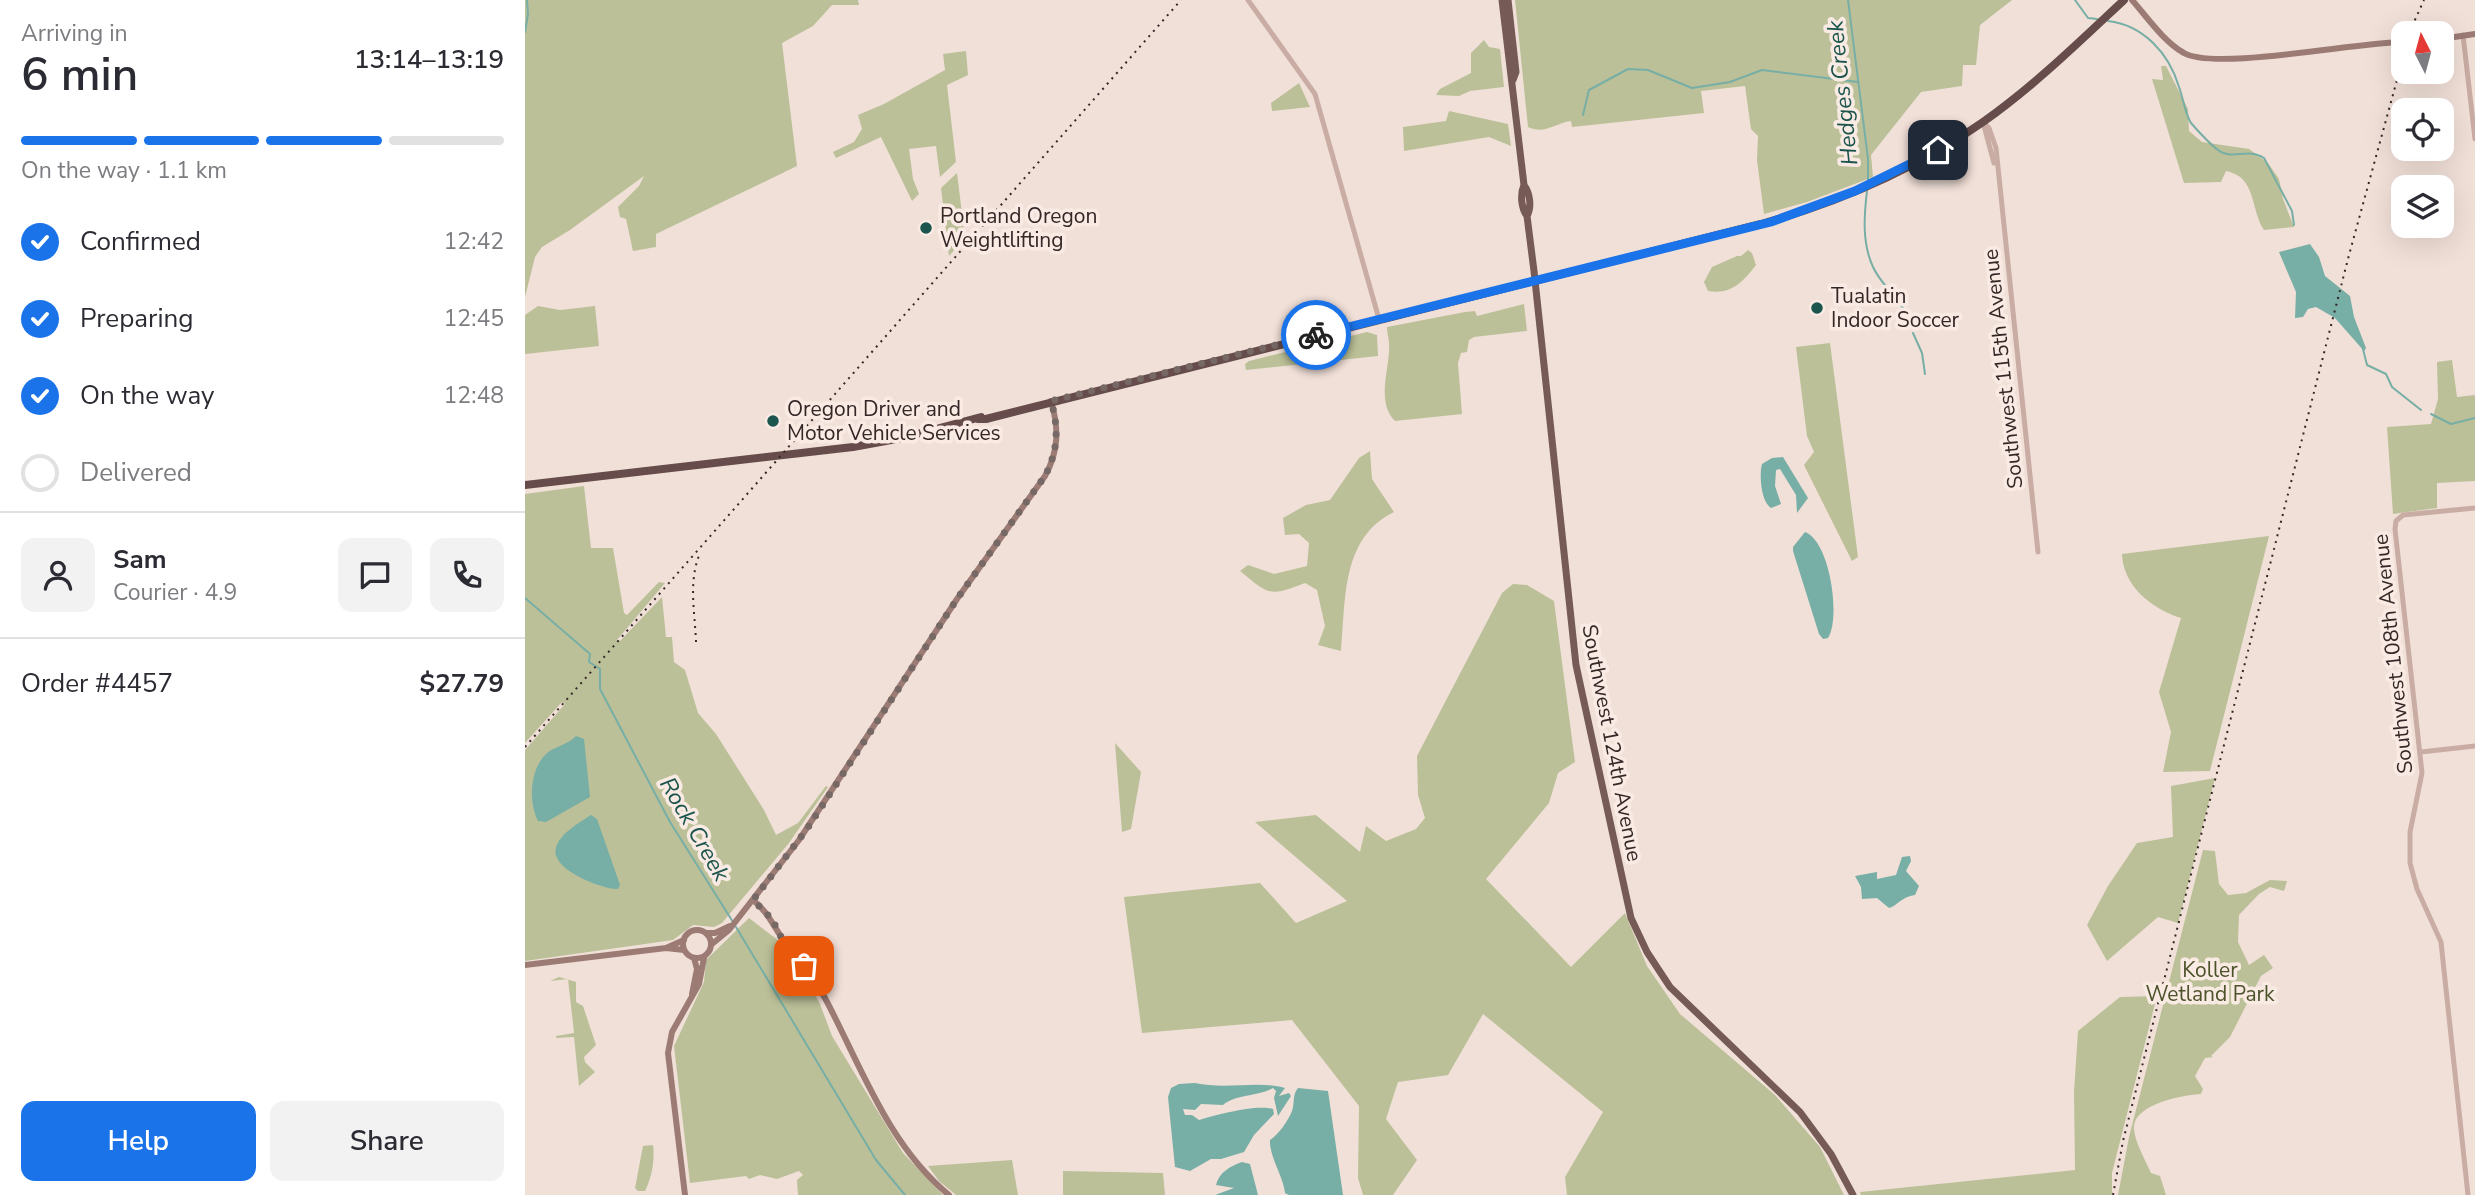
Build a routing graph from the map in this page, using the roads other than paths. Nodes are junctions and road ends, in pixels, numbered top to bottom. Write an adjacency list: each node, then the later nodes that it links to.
1 (1248, 0): 14 (street)
2 (1502, 0): 10 (main road, Southwest 124th Avenue)
3 (1509, 0): 10 (main road, Southwest 124th Avenue)
4 (2124, 0): 11 (highway)
5 (2131, 0): 9 (main road)
6 (2475, 34): 7 (main road)
7 (2463, 36): 8 (main road); 12 (street)
8 (2454, 37)
9 (2391, 44)
10 (1514, 80): 13 (main road, Southwest 124th Avenue)
11 (1983, 122): 13 (highway); 18 (street, Southwest 115th Avenue)
12 (2475, 139)
13 (1535, 281): 14 (highway); 34 (main road, Southwest 124th Avenue)
14 (1379, 319): 15 (highway)
15 (1051, 401): 16 (highway); 21 (main road)
16 (525, 485)
17 (2475, 508): 20 (street, Southwest 108th Avenue)
18 (2038, 552)
19 (2475, 746): 20 (street)
20 (2421, 752): 35 (street, Southwest 108th Avenue)
21 (753, 900): 22 (main road); 33 (main road)
22 (730, 926): 23 (main road); 25 (main road)
23 (707, 933): 24 (main road); 25 (main road)
24 (684, 940): 26 (main road); 27 (main road)
25 (712, 944): 29 (main road)
26 (666, 948): 27 (main road); 30 (main road)
27 (684, 950): 28 (main road)
28 (694, 958): 29 (main road); 31 (main road)
29 (704, 958): 31 (main road)
30 (525, 965)
31 (692, 995): 32 (main road)
32 (685, 1195)
33 (949, 1195)
34 (1853, 1195)
35 (2468, 1195)

